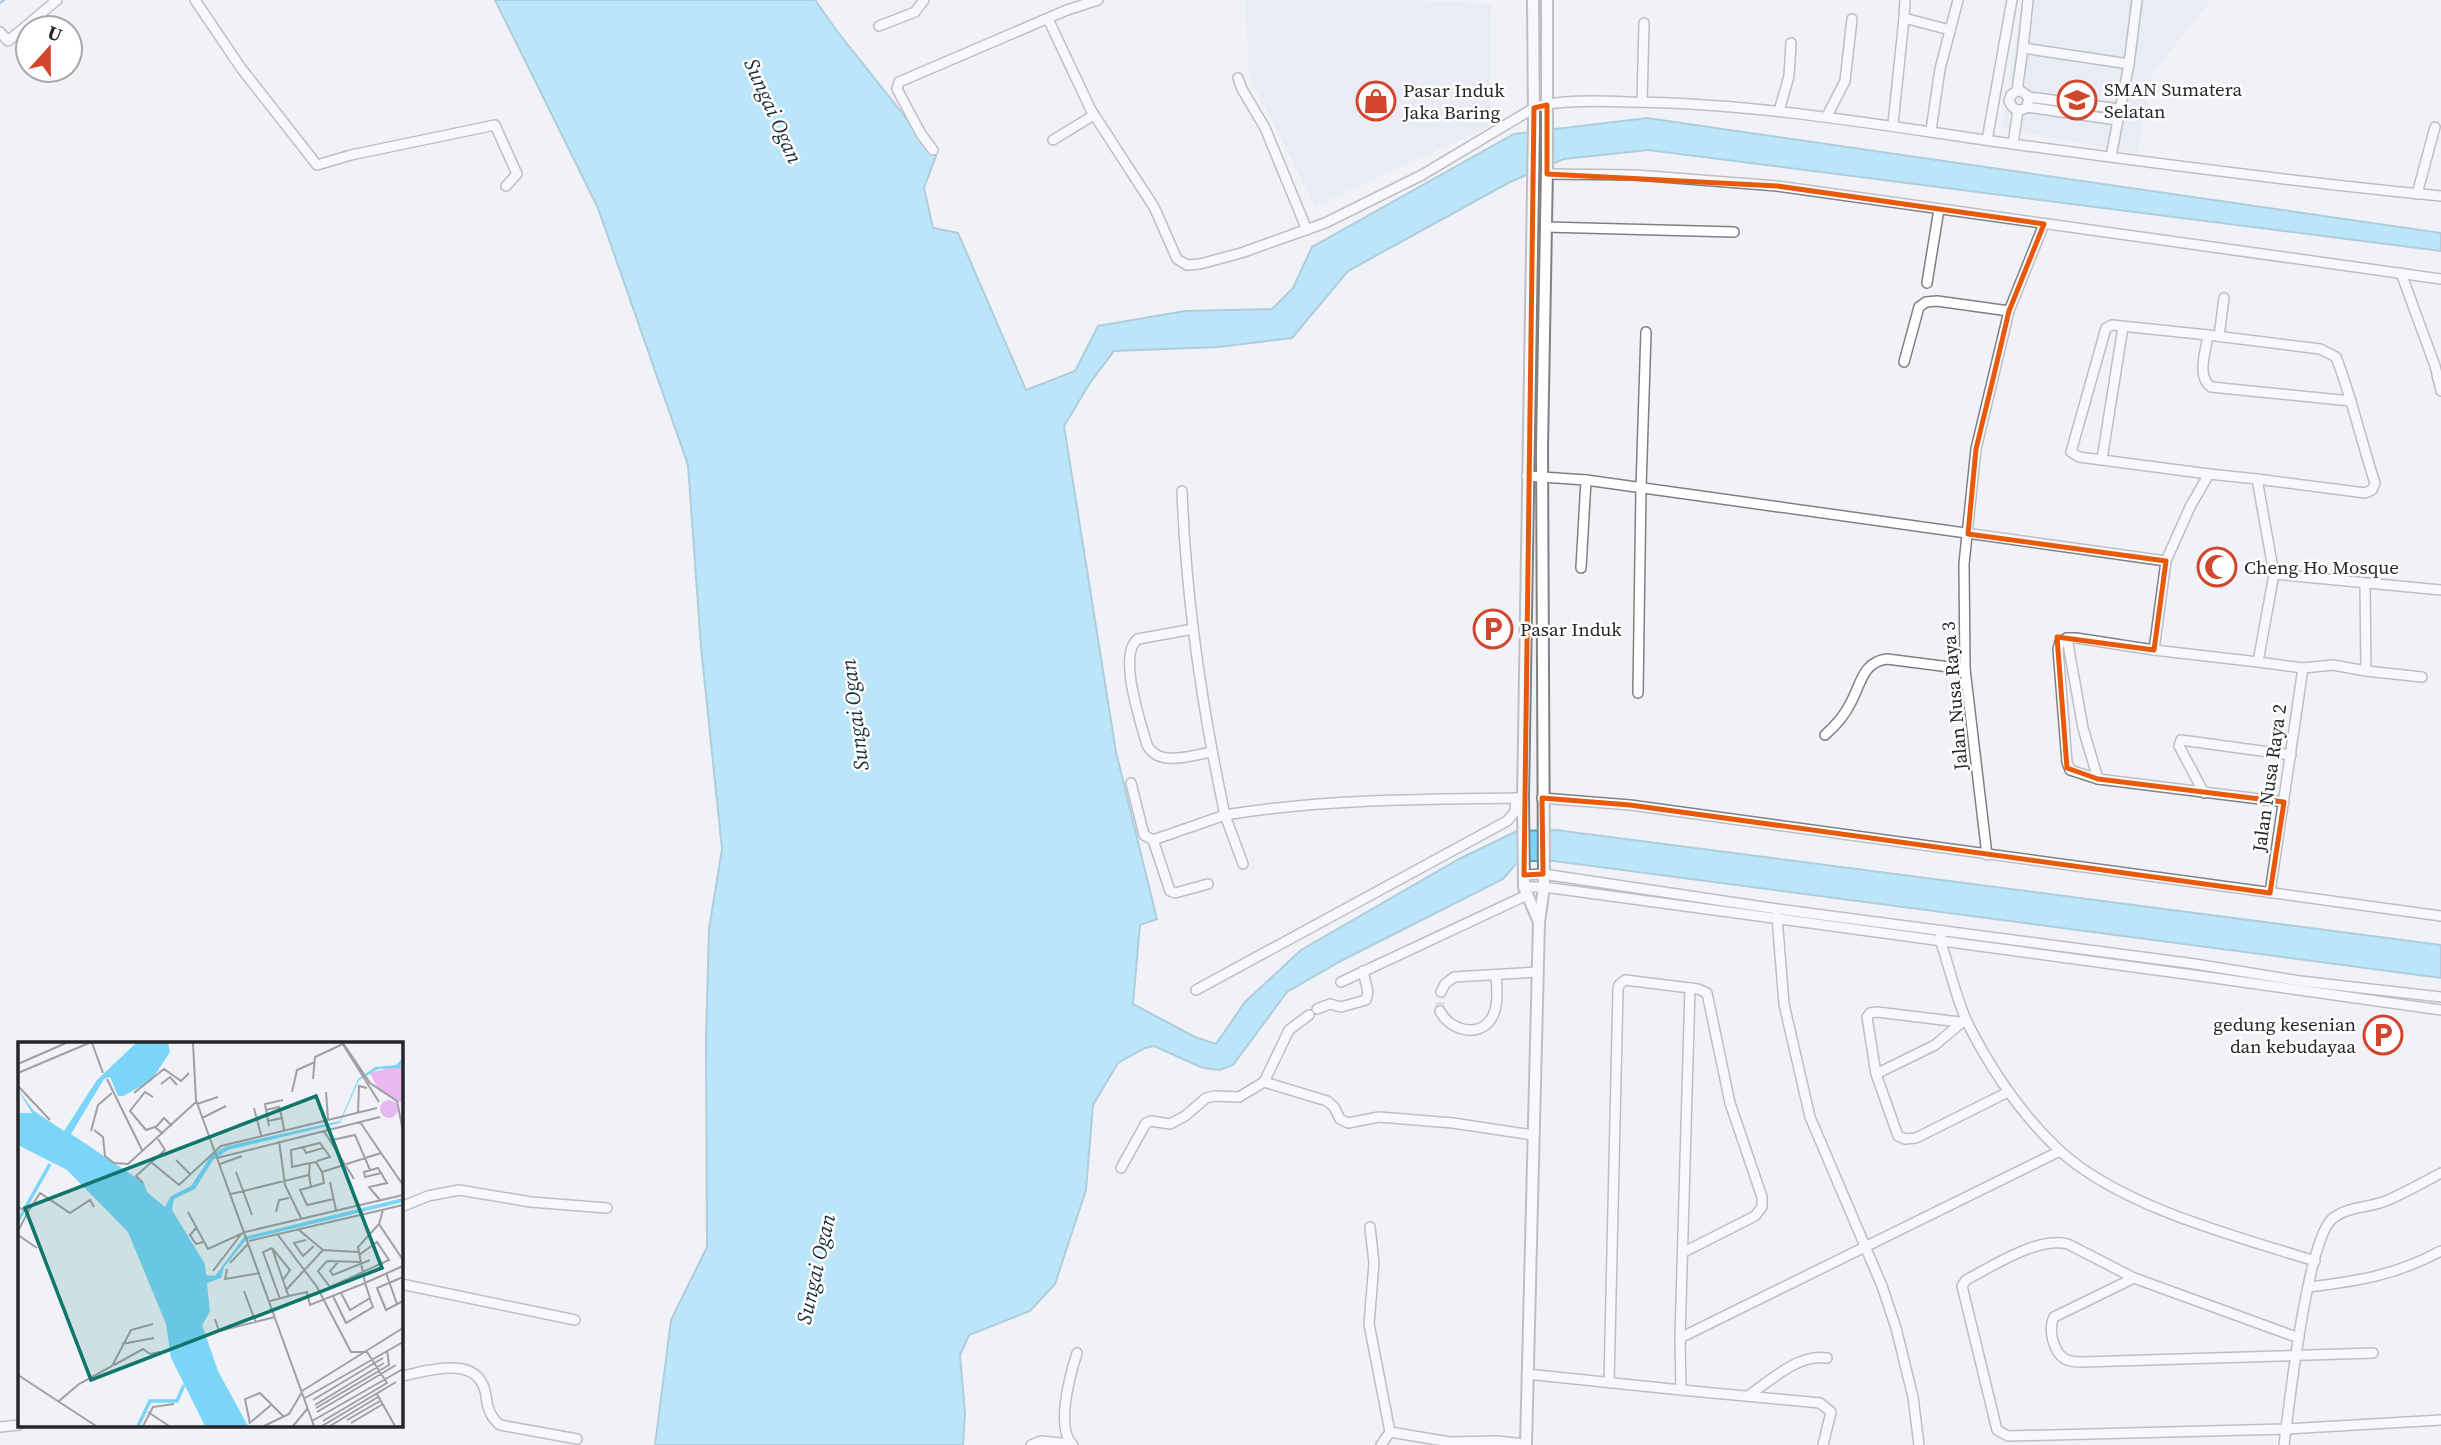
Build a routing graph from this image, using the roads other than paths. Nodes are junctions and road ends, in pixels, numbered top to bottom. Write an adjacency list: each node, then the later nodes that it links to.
1 (57, 0): 18 (street)
2 (195, 0): 42 (street)
3 (923, 0): 16 (street)
4 (1098, 0): 13 (street)
5 (1533, 0): 27 (street)
6 (1547, 0): 25 (street)
7 (1905, 0): 12 (street)
8 (1958, 0): 17 (street)
9 (2012, 0): 37 (street)
10 (2028, 0): 20 (street)
11 (2137, 0): 21 (street)
12 (1904, 18): 17 (street); 33 (street)
13 (1048, 19): 30 (street); 39 (street)
14 (1852, 19): 31 (street)
15 (1644, 23): 24 (street)
16 (879, 26)
17 (1950, 30): 35 (street)
18 (2, 38)
19 (1791, 43): 29 (street)
20 (2023, 48): 21 (street); 23 (street)
21 (2129, 64): 28 (street)
22 (1238, 78): 48 (street)
23 (2017, 91): 26 (street); 26 (street)
24 (1642, 102): 25 (street); 29 (street)
25 (1546, 105): 27 (street); 41 (street)
26 (2025, 105): 28 (street); 32 (street); 38 (street)
27 (1534, 108): 48 (street); 65 (street)
28 (2119, 109): 32 (street)
29 (1779, 111): 31 (street)
30 (1094, 115): 36 (street); 48 (street)
31 (1827, 116): 33 (street)
32 (2117, 120): 40 (street)
33 (1893, 124): 35 (street)
34 (2435, 127): 43 (street)
35 (1931, 130): 37 (street)
36 (1053, 140)
37 (1987, 140): 38 (street)
38 (2013, 144): 40 (street)
39 (933, 150)
40 (2111, 156): 43 (street)
41 (1547, 171): 45 (street); 47 (street)
42 (506, 186)
43 (2417, 194): 44 (street)
44 (2441, 196)
45 (1939, 209): 46 (street); 52 (street)
46 (2044, 224): 50 (street); 54 (street, Jalan Nusa Raya 3)
47 (1546, 227): 49 (street); 66 (street)
48 (1307, 230)
49 (1734, 232)
50 (2401, 273): 51 (street); 60 (street)
51 (2441, 279)
52 (1927, 283)
53 (2224, 298): 58 (street)
54 (2009, 312): 59 (street); 71 (street, Jalan Nusa Raya 3)
55 (2123, 327): 57 (street); 63 (street); 63 (street)
56 (1646, 332): 69 (street)
57 (2208, 335): 58 (street); 62 (street)
58 (2219, 336): 62 (street)
59 (1904, 362)
60 (2438, 366): 61 (street)
61 (2441, 391)
62 (2351, 401): 67 (street)
63 (2102, 459): 64 (street)
64 (2209, 474): 67 (street); 72 (street)
65 (1527, 476): 66 (street); 92 (street)
66 (1542, 476): 68 (street); 93 (street)
67 (2257, 479): 74 (street)
68 (1586, 480): 69 (street); 73 (street)
69 (1641, 488): 71 (street); 85 (street)
70 (1182, 491): 77 (street)
71 (1968, 534): 72 (street); 82 (street, Jalan Nusa Raya 3)
72 (2166, 561): 79 (street)
73 (1581, 568)
74 (2274, 574): 75 (street); 80 (street)
75 (2365, 584): 76 (street); 83 (street)
76 (2441, 590)
77 (1193, 629): 87 (street); 87 (street)
78 (2067, 638): 79 (street); 89 (street); 89 (street)
79 (2154, 650): 80 (street)
80 (2258, 662): 81 (street)
81 (2303, 668): 83 (street); 88 (street, Jalan Nusa Raya 2)
82 (1965, 669): 86 (street); 97 (street, Jalan Nusa Raya 3)
83 (2367, 671): 84 (street)
84 (2423, 677)
85 (1638, 693)
86 (1825, 735)
87 (1212, 752): 95 (street)
88 (2291, 755): 91 (street); 94 (street, Jalan Nusa Raya 2)
89 (2098, 779): 91 (street)
90 (1131, 783): 96 (street)
91 (2204, 793): 94 (street)
92 (1520, 798): 95 (street); 99 (street); 116 (street)
93 (1542, 798): 97 (street); 100 (street)
94 (2284, 802): 104 (street, Jalan Nusa Raya 2)
95 (1225, 814): 96 (street); 98 (street)
96 (1153, 840): 101 (street)
97 (1987, 855): 104 (street)
98 (1243, 864)
99 (1524, 870): 100 (street); 103 (street)
100 (1543, 870): 102 (street); 105 (street)
101 (1208, 884)
102 (1544, 887): 103 (street); 107 (street); 108 (street)
103 (1526, 891): 108 (street); 111 (street)
104 (2270, 893): 106 (street)
105 (1777, 909): 107 (street); 109 (street)
106 (2441, 916)
107 (1777, 920): 110 (street); 134 (street)
108 (1539, 922): 112 (street)
109 (1941, 930): 110 (street); 118 (street)
110 (1940, 940): 120 (street); 123 (street)
111 (1363, 971): 114 (street); 125 (street)
112 (1538, 972): 113 (street); 127 (street)
113 (1496, 975): 117 (street); 122 (street)
114 (1341, 982)
115 (1690, 988): 136 (street); 136 (street); 150 (street)
116 (1196, 990)
117 (1441, 992)
118 (2404, 992): 119 (street); 120 (street)
119 (2441, 997)
120 (2404, 1006): 121 (street)
121 (2441, 1010)
122 (1440, 1011)
123 (1965, 1023): 124 (street); 124 (street); 126 (street)
124 (1876, 1074): 126 (street)
125 (1264, 1082): 127 (street); 129 (street)
126 (2008, 1092): 128 (street)
127 (1532, 1135): 148 (street)
128 (2060, 1151): 134 (street); 137 (street)
129 (1121, 1168)
130 (2441, 1173): 137 (street)
131 (402, 1208): 132 (street)
132 (607, 1208)
133 (1370, 1227): 157 (street)
134 (1864, 1246): 142 (street); 164 (street)
135 (2441, 1251): 140 (street)
136 (1684, 1252): 142 (street)
137 (2315, 1261): 140 (street)
138 (2134, 1278): 143 (street); 146 (street); 156 (street)
139 (402, 1284): 141 (street)
140 (2309, 1287): 143 (street)
141 (575, 1320)
142 (1680, 1338): 151 (street)
143 (2299, 1338): 146 (street)
144 (1077, 1353): 160 (street)
145 (2373, 1353): 146 (street)
146 (2296, 1354): 156 (street)
147 (1827, 1358): 152 (street)
148 (1527, 1374): 150 (street); 162 (street)
149 (402, 1376): 158 (street)
150 (1609, 1382): 151 (street)
151 (1681, 1390): 152 (street)
152 (1748, 1396): 163 (street)
153 (2441, 1420): 156 (street)
154 (18, 1425): 155 (street)
155 (0, 1427)
156 (2286, 1429): 165 (street)
157 (1390, 1432): 161 (street); 162 (street)
158 (577, 1439)
159 (1031, 1445): 160 (street)
160 (1071, 1445)
161 (1381, 1445)
162 (1526, 1445)
163 (1824, 1445)
164 (1919, 1445)
165 (2284, 1445)

